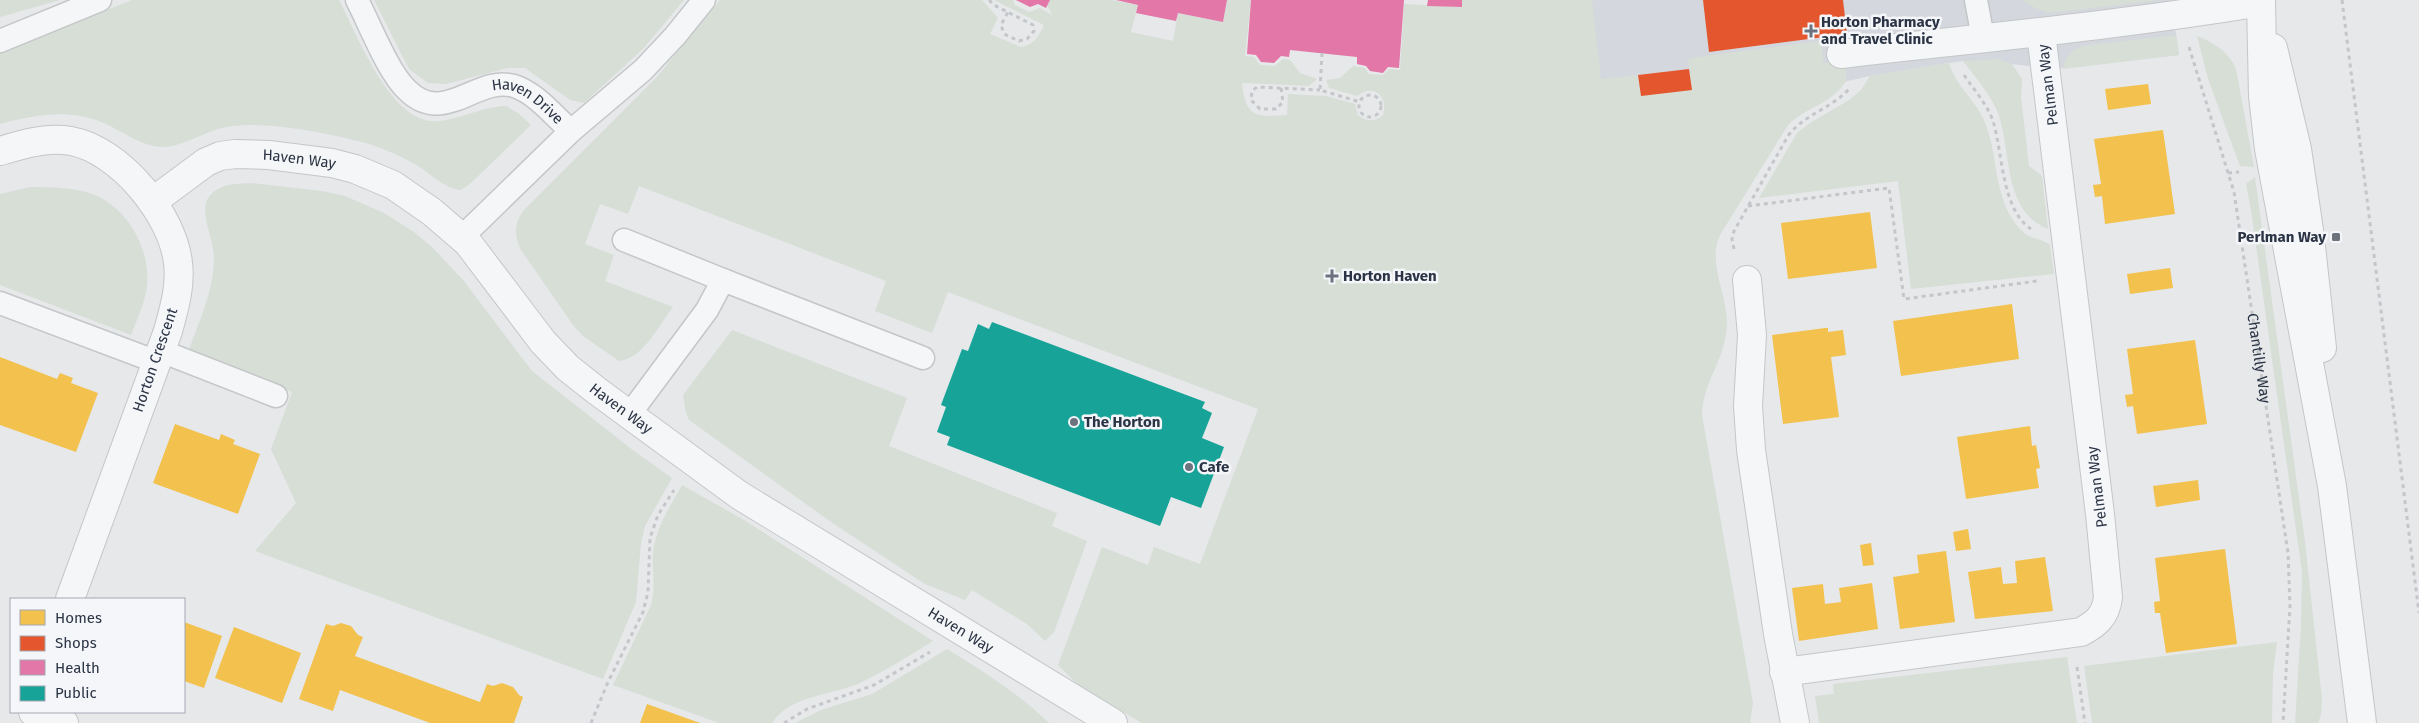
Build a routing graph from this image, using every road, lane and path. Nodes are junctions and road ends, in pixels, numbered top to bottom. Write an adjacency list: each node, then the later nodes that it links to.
1 (100, 0): 12 (lane)
2 (357, 0): 19 (lane, Haven Drive)
3 (704, 0): 19 (lane)
4 (989, 0): 8 (path)
5 (1976, 0): 11 (lane)
6 (2342, 0): 36 (path)
7 (2261, 1): 9 (street); 48 (street)
8 (1008, 12): 8 (path)
9 (2181, 16): 10 (street); 47 (path, Chantilly Way)
10 (2042, 33): 11 (street); 24 (street, Pelman Way)
11 (1983, 38): 13 (street)
12 (0, 41)
13 (1953, 42): 15 (street); 24 (path)
14 (1322, 53): 17 (path)
15 (1851, 53): 22 (path)
16 (1281, 88): 16 (path); 17 (path)
17 (1320, 90): 18 (path)
18 (1360, 102): 18 (path)
19 (571, 131): 23 (lane, Haven Drive)
20 (0, 151): 21 (street, Horton Crescent)
21 (152, 202): 23 (street, Haven Way); 30 (street, Horton Crescent)
22 (1748, 206): 26 (path); 28 (path)
23 (462, 237): 33 (street, Haven Way)
24 (2066, 237): 26 (street, Pelman Way)
25 (624, 240): 27 (lane)
26 (2071, 277): 38 (street, Pelman Way)
27 (723, 280): 31 (lane); 33 (lane)
28 (1747, 280): 39 (street)
29 (0, 303): 30 (lane)
30 (159, 356): 32 (lane); 35 (street, Horton Crescent)
31 (923, 358)
32 (276, 396)
33 (629, 415): 34 (street, Haven Way)
34 (692, 462): 37 (street, Haven Way); 42 (path)
35 (70, 598)
36 (2419, 613)
37 (956, 628): 43 (path); 44 (street, Haven Way)
38 (2072, 634): 39 (street, Pelman Way); 46 (path)
39 (1784, 672): 45 (street)
40 (36, 713): 41 (street)
41 (64, 723)
42 (591, 723)
43 (784, 723)
44 (1113, 723)
45 (1794, 723)
46 (2085, 723)
47 (2283, 723)
48 (2362, 723)

